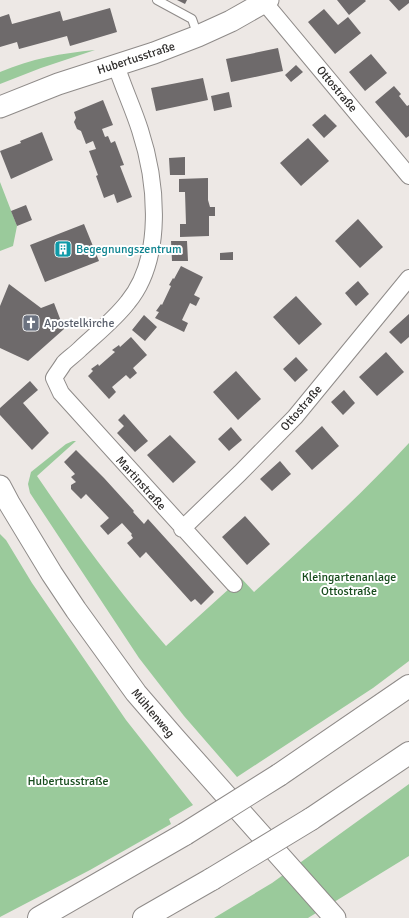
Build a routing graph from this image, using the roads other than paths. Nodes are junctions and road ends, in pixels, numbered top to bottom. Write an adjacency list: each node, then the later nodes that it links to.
1 (157, 0): 3 (lane)
2 (266, 1): 3 (street, Hubertusstraße); 6 (street, Ottostraße)
3 (198, 36): 4 (street, Hubertusstraße)
4 (116, 65): 5 (street, Hubertusstraße); 9 (street, Martinstraße)
5 (0, 107)
6 (409, 176)
7 (409, 278): 9 (street, Ottostraße)
8 (3, 499): 15 (street, Mühlenweg)
9 (182, 529): 10 (street, Martinstraße)
10 (234, 584)
11 (409, 686): 13 (highway, bridge)
12 (409, 752): 14 (highway, bridge)
13 (39, 918)
14 (144, 918)
15 (335, 918)

